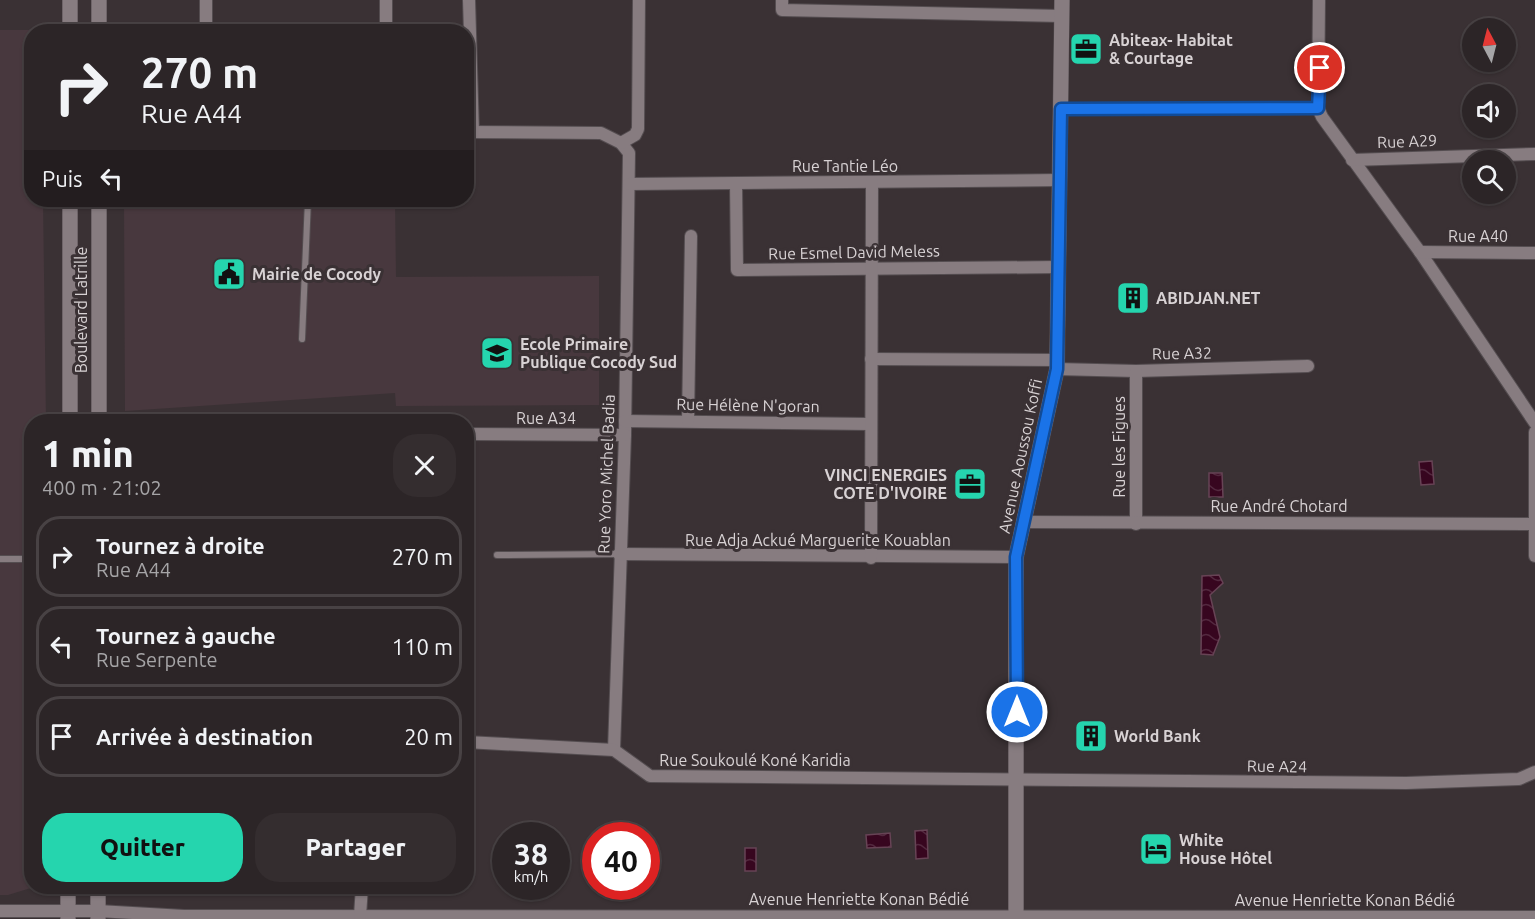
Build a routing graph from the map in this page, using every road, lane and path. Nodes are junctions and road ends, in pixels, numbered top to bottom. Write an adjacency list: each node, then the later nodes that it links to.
1 (70, 0): 11 (street)
2 (99, 0): 12 (street)
3 (206, 0): 13 (street)
4 (386, 0): 14 (street)
5 (469, 0): 15 (street)
6 (639, 0): 19 (street)
7 (782, 0): 10 (street)
8 (1062, 0): 10 (street, Avenue Aoussou Koffi)
9 (1319, 0): 16 (street)
10 (1061, 16): 17 (street, Avenue Aoussou Koffi)
11 (70, 24)
12 (99, 24)
13 (206, 24)
14 (386, 24)
15 (469, 24)
16 (1318, 108): 17 (street); 21 (street)
17 (1061, 109): 22 (street, Avenue Aoussou Koffi)
18 (474, 132): 19 (street)
19 (621, 143): 25 (street, Rue Yoro Michel Badia)
20 (1535, 154): 21 (street, Rue A29)
21 (1352, 159): 30 (street)
22 (1060, 180): 24 (street, Rue Tantie Léo); 32 (street, Avenue Aoussou Koffi)
23 (736, 183): 24 (street, Rue Tantie Léo); 25 (street, Rue Tantie Léo); 33 (street, Rue Esmel David Meless)
24 (872, 183): 33 (street)
25 (629, 184): 41 (street, Rue Yoro Michel Badia)
26 (70, 207): 39 (street, Boulevard Latrille)
27 (99, 207): 40 (street, Boulevard Latrille)
28 (308, 207): 34 (lane)
29 (691, 236): 42 (street)
30 (1420, 252): 31 (street, Rue A40); 43 (street)
31 (1535, 253)
32 (1058, 267): 33 (street, Rue Esmel David Meless); 36 (street, Avenue Aoussou Koffi)
33 (871, 268): 35 (street)
34 (302, 339)
35 (871, 359): 36 (street, Rue A32); 44 (street)
36 (1057, 364): 38 (street, Rue A32); 48 (street, Avenue Aoussou Koffi)
37 (1308, 366): 38 (street, Rue A32)
38 (1136, 371): 49 (street, Rue les Figues)
39 (70, 414)
40 (99, 414)
41 (625, 421): 42 (street, Rue Hélène N'goran); 47 (street, Rue Yoro Michel Badia)
42 (688, 421): 44 (street, Rue Hélène N'goran)
43 (1535, 423)
44 (870, 424): 55 (street)
45 (1535, 432): 50 (street)
46 (474, 434): 47 (street, Rue A34)
47 (625, 435): 51 (street, Rue Yoro Michel Badia)
48 (1024, 522): 49 (street, Rue André Chotard); 54 (street, Avenue Aoussou Koffi)
49 (1136, 524): 50 (street, Rue André Chotard)
50 (1533, 524): 53 (street)
51 (619, 554): 52 (lane); 55 (street, Rue Adja Ackué Marguerite Kouablan); 59 (street, Rue Yoro Michel Badia)
52 (497, 555)
53 (1535, 556)
54 (1016, 557): 55 (street, Rue Adja Ackué Marguerite Kouablan); 61 (street, Avenue Aoussou Koffi)
55 (871, 558)
56 (0, 559): 57 (lane)
57 (24, 559)
58 (474, 742): 59 (street)
59 (614, 750): 61 (street, Rue Soukoulé Koné Karidia)
60 (1535, 772): 61 (street, Rue A24)
61 (1017, 778): 69 (street, Avenue Aoussou Koffi)
62 (68, 894): 66 (street)
63 (98, 894): 67 (street)
64 (361, 894): 68 (street)
65 (0, 911): 66 (street, Avenue Henriette Konan Bédié)
66 (68, 915): 67 (street, Avenue Henriette Konan Bédié)
67 (98, 915): 71 (street, Avenue Henriette Konan Bédié)
68 (360, 916): 69 (street, Avenue Henriette Konan Bédié); 71 (street, Avenue Henriette Konan Bédié)
69 (1016, 917): 72 (street, Avenue Henriette Konan Bédié)
70 (1535, 917): 73 (street, Avenue Henriette Konan Bédié)
71 (181, 918)
72 (1240, 918): 73 (street, Avenue Henriette Konan Bédié)
73 (1499, 918)

